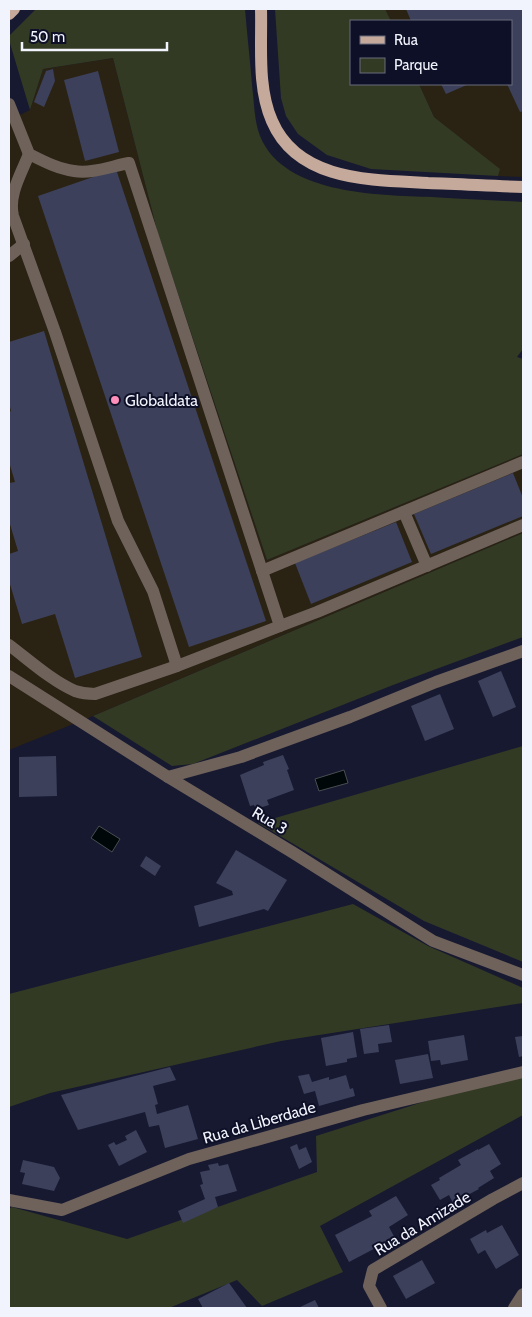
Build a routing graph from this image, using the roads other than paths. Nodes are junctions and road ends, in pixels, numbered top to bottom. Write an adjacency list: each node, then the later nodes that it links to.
1 (14, 9): 3 (main road)
2 (261, 9): 6 (main road)
3 (9, 14)
4 (9, 104): 5 (street)
5 (29, 154): 7 (street); 13 (street)
6 (523, 188)
7 (24, 244): 8 (street); 17 (street)
8 (9, 256)
9 (523, 464): 10 (street)
10 (404, 512): 12 (street); 13 (street)
11 (523, 525): 12 (street)
12 (427, 566): 14 (street)
13 (262, 571): 14 (street)
14 (280, 626): 17 (street)
15 (9, 645): 17 (street)
16 (523, 650): 19 (street)
17 (177, 666)
18 (9, 676): 19 (street, Rua 3)
19 (168, 777): 20 (street, Rua 3)
20 (523, 974)
21 (523, 1072): 23 (street, Rua da Liberdade)
22 (523, 1183): 24 (street, Rua da Amizade)
23 (9, 1200)
24 (381, 1308)

